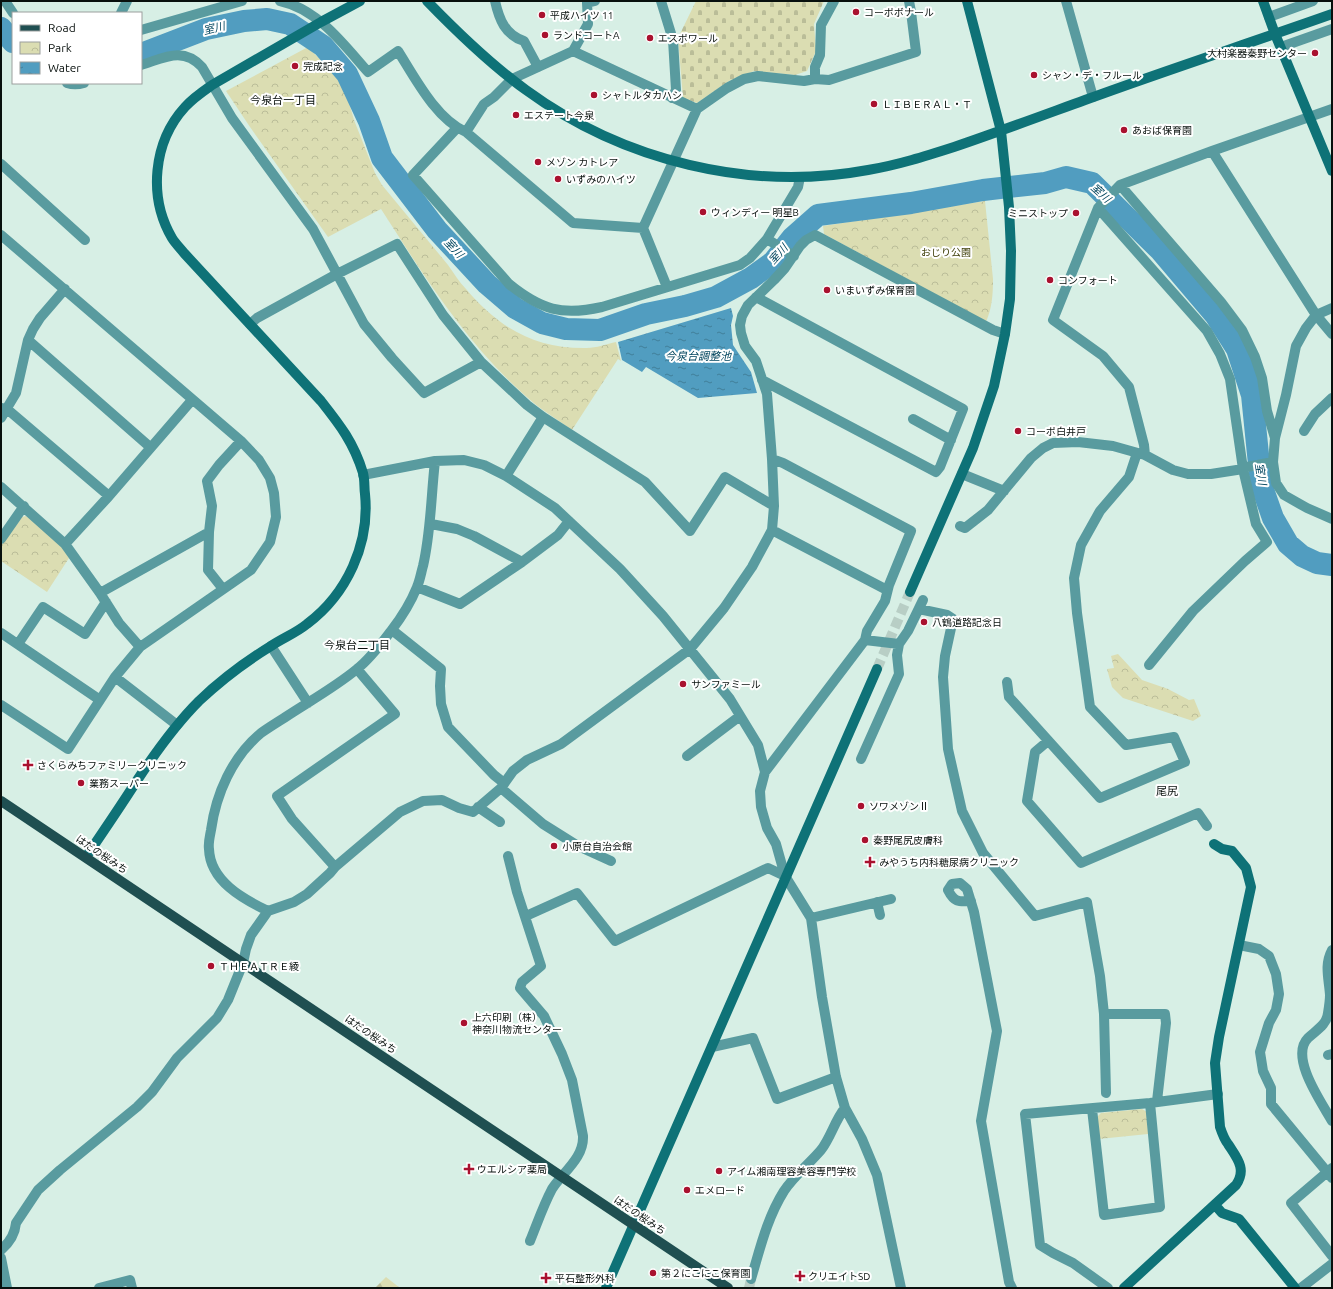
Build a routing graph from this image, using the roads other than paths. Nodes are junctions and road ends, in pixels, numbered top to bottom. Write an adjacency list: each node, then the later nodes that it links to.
1 (4, 1): 16 (street)
2 (127, 1): 17 (street)
3 (242, 1): 22 (street)
4 (280, 1): 20 (street)
5 (360, 1): 20 (street)
6 (427, 1): 28 (street)
7 (495, 1): 27 (street)
8 (661, 1): 32 (street)
9 (834, 1): 29 (street)
10 (909, 1): 29 (street)
11 (967, 1): 37 (street)
12 (1262, 1): 19 (street)
13 (1313, 1): 19 (street)
14 (589, 2): 25 (street)
15 (1068, 2): 31 (street)
16 (12, 12)
17 (122, 12)
18 (1332, 14): 23 (street)
19 (1269, 17): 23 (street)
20 (321, 22): 30 (street); 36 (street)
21 (1332, 29): 24 (street)
22 (142, 30)
23 (1275, 34): 24 (street); 31 (street)
24 (1280, 47): 35 (street)
25 (573, 51): 27 (street); 32 (street)
26 (142, 65): 30 (street)
27 (538, 67): 28 (street)
28 (512, 79): 36 (street); 39 (street)
29 (815, 80): 33 (street)
30 (212, 85): 50 (street); 56 (street)
31 (1093, 97): 37 (street)
32 (672, 98): 33 (street)
33 (697, 109): 39 (street)
34 (1332, 109): 35 (street)
35 (1310, 117): 38 (street); 41 (street)
36 (461, 130): 45 (street); 51 (street)
37 (1001, 131): 42 (street); 57 (street)
38 (1212, 151): 43 (street); 55 (street)
39 (673, 161): 42 (street); 45 (street)
40 (1, 164): 48 (street)
41 (1332, 171)
42 (800, 177): 47 (street)
43 (1119, 186): 44 (street); 69 (street)
44 (1099, 206): 73 (street); 77 (street)
45 (643, 228): 51 (street)
46 (1, 234): 52 (street)
47 (767, 239): 49 (street); 51 (street)
48 (85, 240)
49 (794, 256): 53 (street); 57 (street)
50 (336, 274): 56 (street); 60 (street); 60 (street)
51 (667, 287)
52 (65, 289): 59 (street); 63 (street)
53 (756, 297): 61 (street); 70 (street)
54 (1332, 308): 55 (street)
55 (1316, 314): 58 (street); 69 (street)
56 (250, 324): 79 (street)
57 (1005, 334): 78 (street)
58 (1332, 334)
59 (28, 340): 64 (street); 72 (street)
60 (481, 362): 65 (street)
61 (762, 380): 70 (street); 74 (street)
62 (1332, 398): 68 (street)
63 (192, 400): 71 (street); 72 (street)
64 (4, 408): 66 (street); 83 (street)
65 (543, 417): 80 (street); 85 (street)
66 (1, 418)
67 (913, 419): 70 (street)
68 (1304, 432)
69 (1275, 438): 76 (street)
70 (951, 440)
71 (241, 441): 91 (street); 96 (street)
72 (150, 447): 83 (street)
73 (1141, 454): 77 (street); 82 (street); 118 (street)
74 (772, 459): 85 (street); 97 (street)
75 (435, 461): 79 (street); 80 (street); 88 (street)
76 (1272, 462): 77 (street); 86 (street)
77 (1245, 468): 108 (street)
78 (962, 474): 82 (street); 98 (street)
79 (363, 475): 105 (street)
80 (506, 476): 87 (street)
81 (1, 487): 84 (street)
82 (1004, 492): 89 (street)
83 (109, 496): 93 (street)
84 (24, 506): 92 (street); 93 (street)
85 (774, 506): 90 (street)
86 (1332, 519)
87 (569, 522): 94 (street); 107 (street)
88 (431, 524): 94 (street); 95 (street)
89 (960, 526)
90 (772, 530): 97 (street); 107 (street)
91 (209, 532): 96 (street); 99 (street)
92 (1, 539)
93 (65, 544): 99 (street)
94 (522, 562): 95 (street)
95 (417, 587): 100 (street)
96 (223, 589): 106 (street)
97 (887, 590): 102 (street)
98 (910, 592)
99 (103, 597): 103 (street); 106 (street)
100 (392, 630): 109 (street); 122 (street)
101 (1, 633): 103 (street)
102 (865, 640): 104 (street); 121 (street)
103 (18, 644): 113 (street)
104 (899, 644): 120 (street); 143 (street)
105 (271, 646): 114 (street); 117 (street)
106 (140, 647): 111 (street)
107 (690, 649): 116 (street); 122 (street)
108 (1148, 664)
109 (357, 669): 114 (street); 131 (street)
110 (877, 669): 132 (street)
111 (115, 677): 113 (street); 117 (street)
112 (1007, 682): 118 (street)
113 (100, 700): 115 (street)
114 (308, 702): 136 (street)
115 (1, 705)
116 (740, 716): 119 (street); 121 (street)
117 (178, 725): 129 (street)
118 (1048, 741): 126 (street)
119 (687, 756)
120 (861, 759)
121 (765, 772): 132 (street)
122 (502, 785): 124 (street); 130 (street)
123 (1, 801): 129 (main road, はだの桜みち)
124 (478, 807): 125 (street); 131 (street)
125 (500, 822)
126 (1207, 826)
127 (1214, 844): 140 (street)
128 (508, 856): 138 (street)
129 (86, 857): 142 (main road, はだの桜みち)
130 (611, 861)
131 (335, 867): 136 (street)
132 (785, 876): 138 (street); 139 (street); 144 (street)
133 (891, 898): 135 (street)
134 (971, 901): 168 (street)
135 (877, 902): 137 (street); 139 (street)
136 (268, 911): 142 (street)
137 (880, 915)
138 (526, 916): 153 (street)
139 (810, 918): 145 (street)
140 (1239, 945): 147 (street); 152 (street)
141 (1332, 950): 151 (street)
142 (243, 963): 153 (main road, はだの桜みち); 157 (street)
143 (1104, 1014): 146 (street); 148 (street)
144 (712, 1047): 145 (street); 155 (street)
145 (836, 1077): 149 (street)
146 (1106, 1093)
147 (1218, 1094): 148 (street); 154 (street)
148 (1153, 1102): 150 (street); 150 (street)
149 (845, 1108): 161 (street); 167 (street)
150 (1092, 1109): 169 (street)
151 (1332, 1121)
152 (1330, 1173): 158 (street)
153 (562, 1177): 155 (main road, はだの桜みち); 156 (street)
154 (1215, 1205): 170 (street); 171 (street)
155 (634, 1225): 165 (street); 166 (main road, はだの桜みち)
156 (530, 1242)
157 (1, 1250)
158 (1332, 1256)
159 (1, 1258): 162 (street)
160 (1332, 1264): 172 (street)
161 (751, 1279)
162 (7, 1288)
163 (99, 1288): 164 (street)
164 (132, 1288)
165 (606, 1288)
166 (728, 1288)
167 (901, 1288)
168 (1012, 1288)
169 (1108, 1288)
170 (1124, 1288)
171 (1295, 1288)
172 (1301, 1288)

